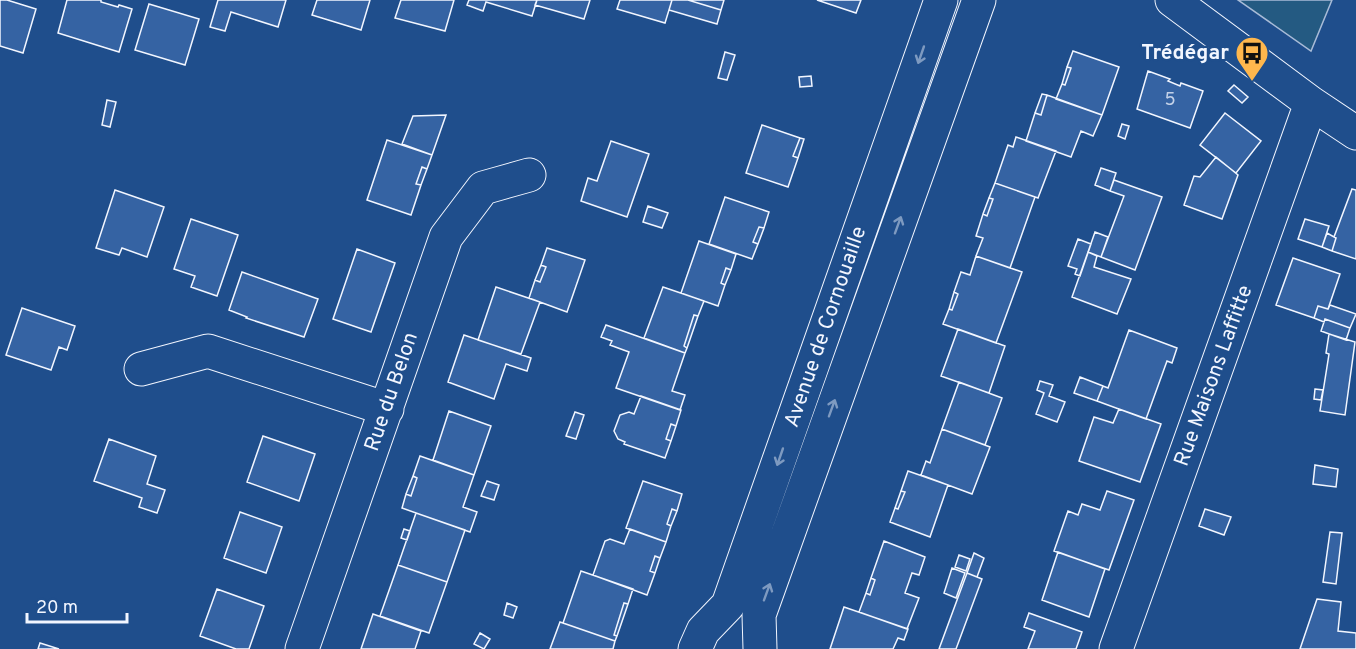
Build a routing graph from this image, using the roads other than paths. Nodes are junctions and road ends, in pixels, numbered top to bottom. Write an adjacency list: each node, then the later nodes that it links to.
1 (940, 0): 9 (street, Avenue de Cornouaille, one-way to 9)
2 (979, 0): 11 (street, Avenue de Cornouaille, one-way to 2)
3 (1172, 0): 4 (street)
4 (1311, 103): 5 (street); 12 (street, Rue Maisons Laffitte)
5 (1356, 133)
6 (529, 175): 8 (street, Rue du Belon)
7 (141, 369): 8 (street)
8 (387, 409): 10 (street, Rue du Belon)
9 (701, 647)
10 (302, 649)
11 (759, 649)
12 (1116, 649)

